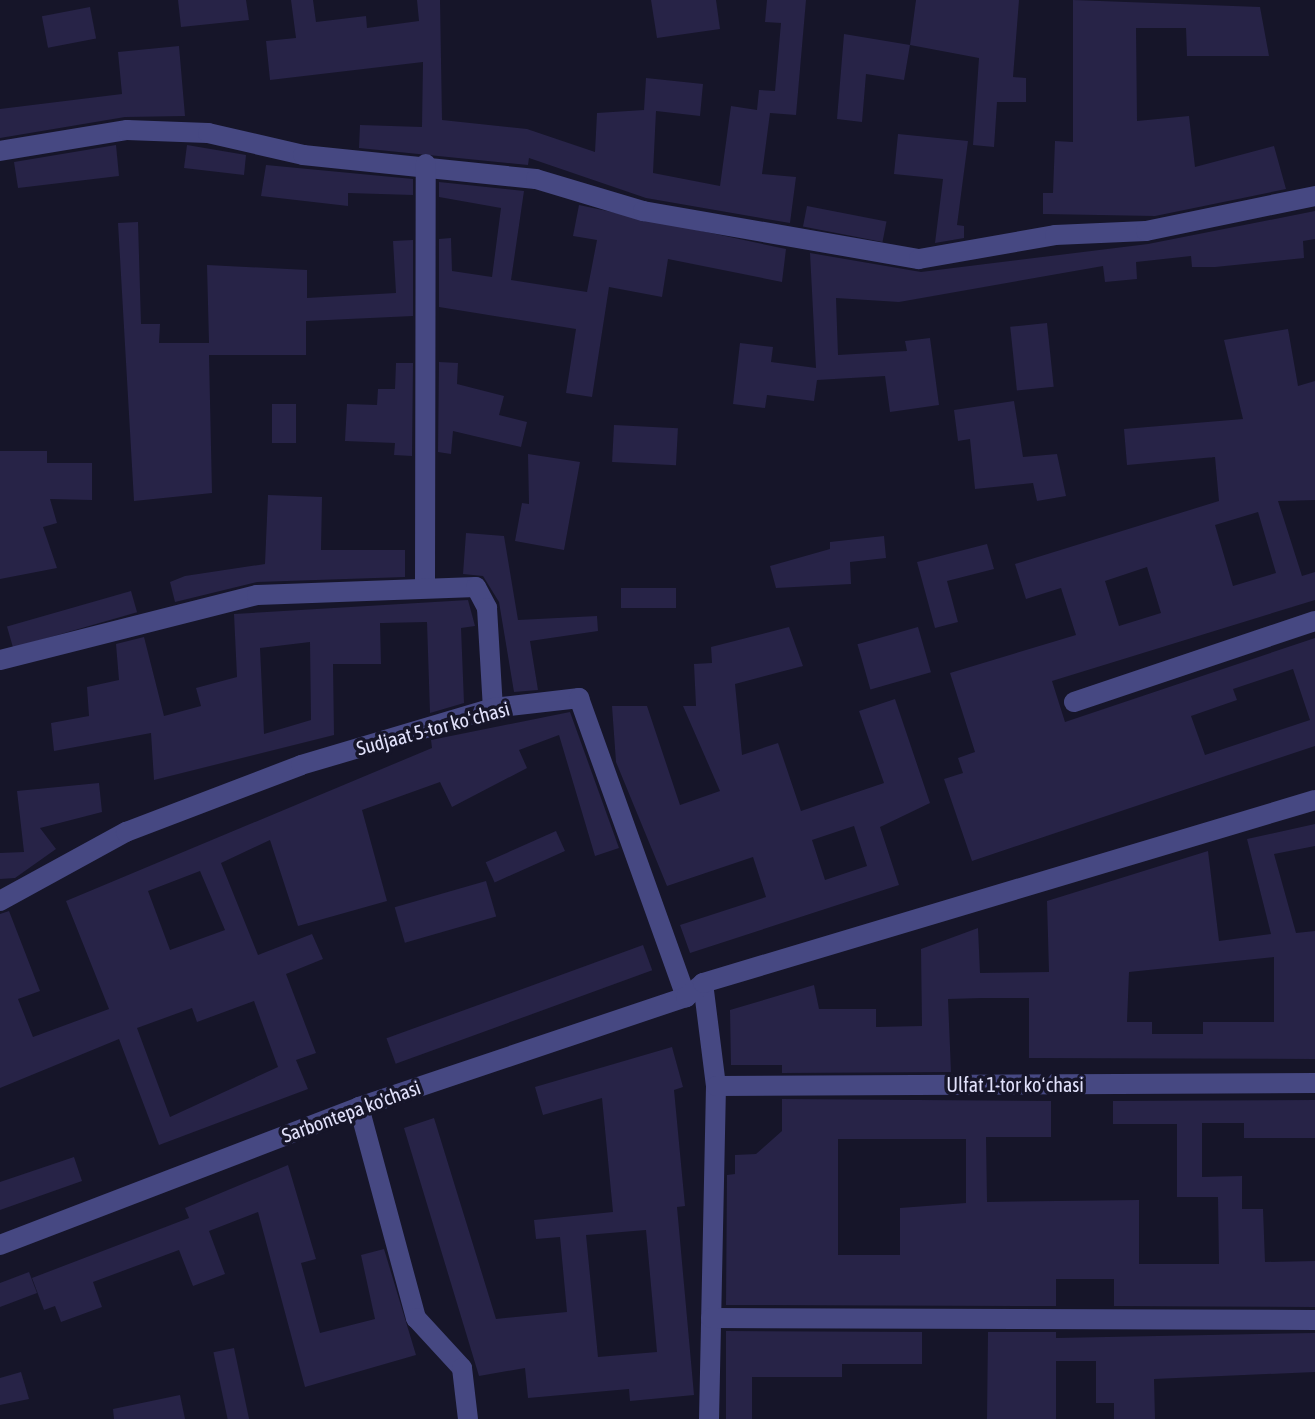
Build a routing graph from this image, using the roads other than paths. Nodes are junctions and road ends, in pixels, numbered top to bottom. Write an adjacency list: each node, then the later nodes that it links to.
1 (0, 151): 2 (street)
2 (426, 164): 3 (street); 4 (street)
3 (1315, 196)
4 (425, 586): 6 (street); 8 (street)
5 (1315, 621): 7 (street)
6 (0, 660)
7 (1074, 702)
8 (493, 708): 10 (street, Sudjaat 5-tor koʻchasi); 12 (street, Sudjaat 5-tor koʻchasi)
9 (1315, 800): 11 (street)
10 (0, 901)
11 (703, 983): 12 (street, Sarbontepa ko'chasi); 14 (street)
12 (686, 997): 15 (street, Sarbontepa ko'chasi)
13 (1315, 1083): 14 (street, Ulfat 1-tor koʻchasi)
14 (716, 1086): 17 (street)
15 (359, 1107): 16 (street, Sarbontepa ko'chasi); 19 (street)
16 (0, 1245)
17 (711, 1318): 18 (street); 20 (street)
18 (1315, 1320)
19 (468, 1419)
20 (709, 1419)

